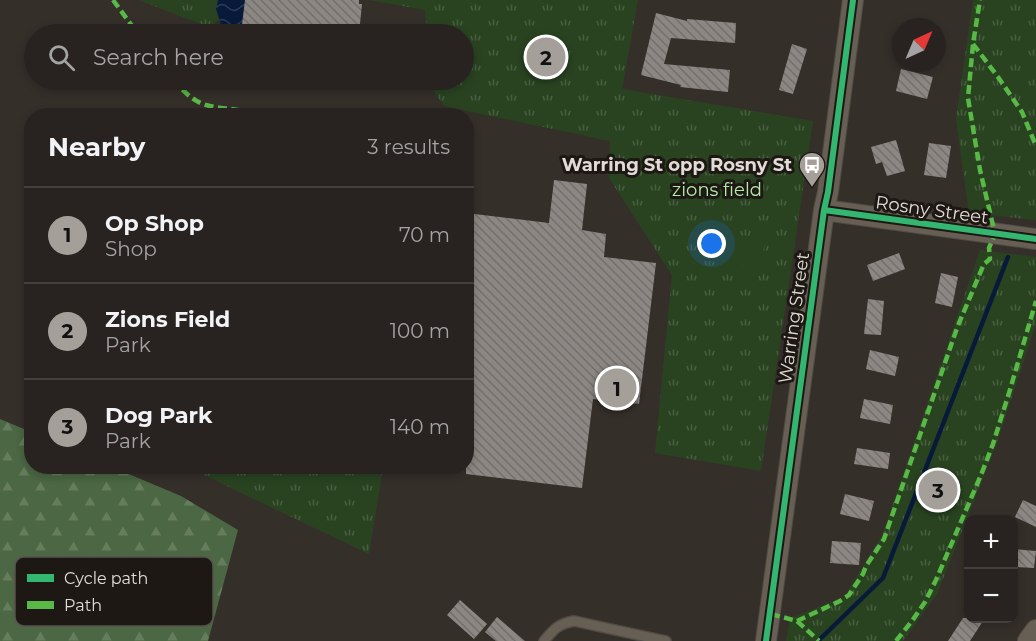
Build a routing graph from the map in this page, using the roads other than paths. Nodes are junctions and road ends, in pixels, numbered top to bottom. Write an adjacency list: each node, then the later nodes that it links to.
1 (854, 0): 2 (street, Warring Street)
2 (824, 210): 3 (street, Rosny Street); 7 (street, Warring Street)
3 (1036, 239)
4 (1036, 630): 8 (street)
5 (544, 641): 6 (lane)
6 (666, 641)
7 (766, 641)
8 (1028, 641)

